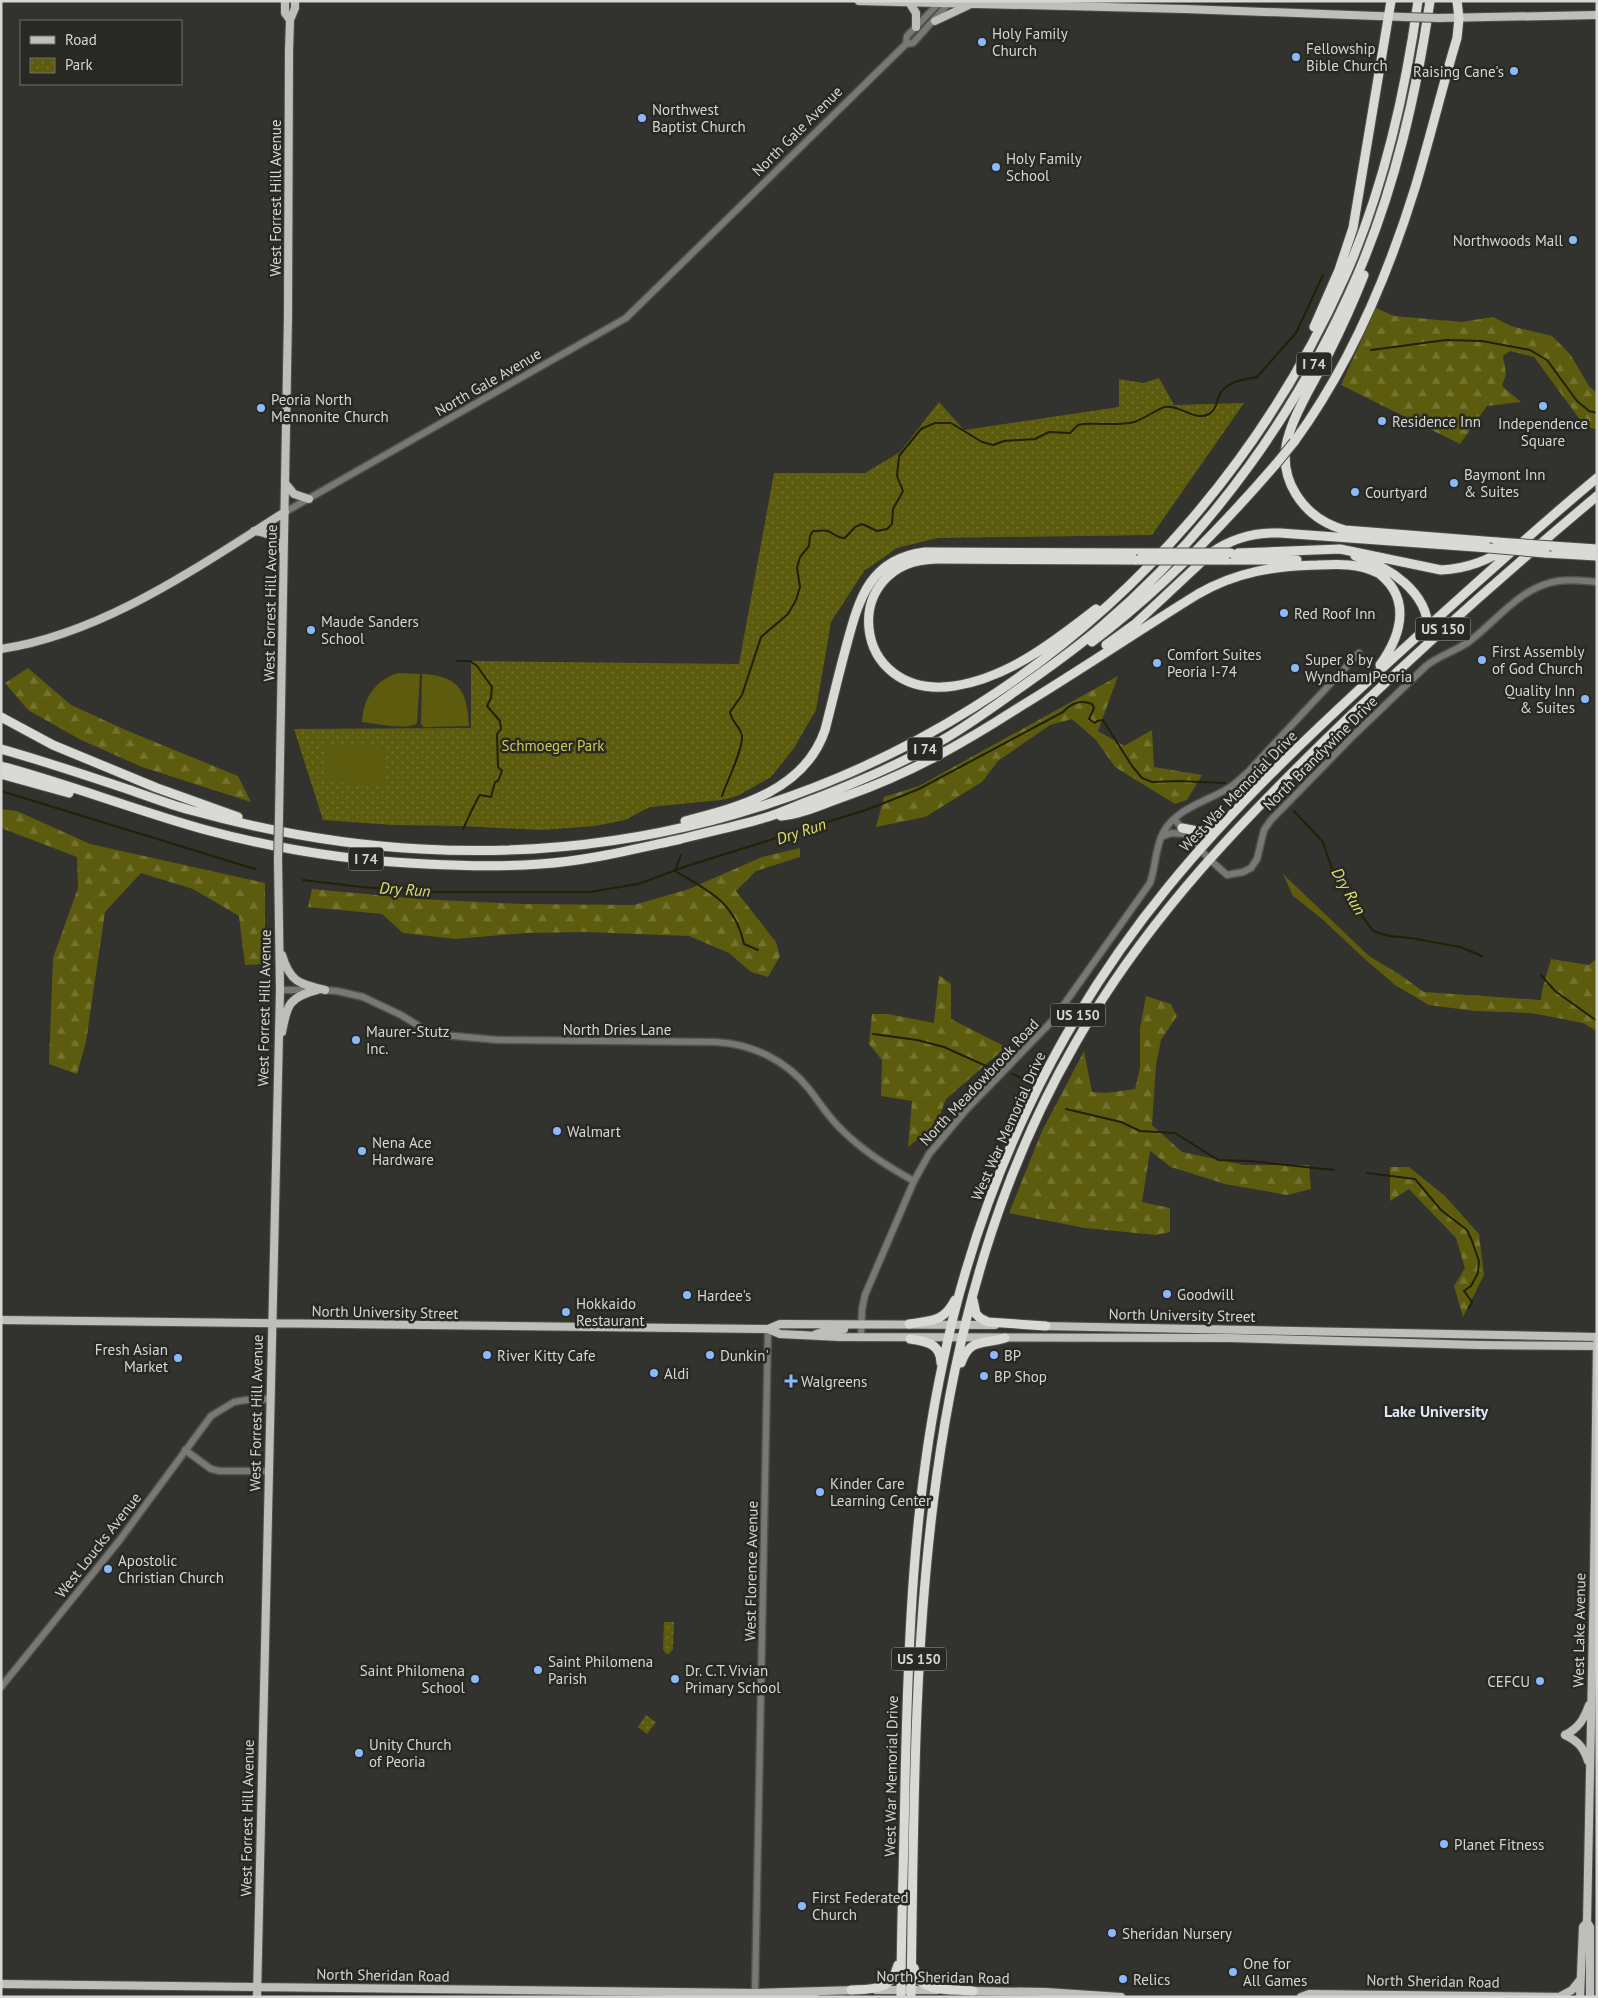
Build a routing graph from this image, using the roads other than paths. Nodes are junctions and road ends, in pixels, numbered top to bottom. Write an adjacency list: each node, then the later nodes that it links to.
1 (859, 1): 6 (main road)
2 (1391, 1): 12 (highway)
3 (1418, 1): 20 (highway, I 74)
4 (1430, 1): 19 (highway, I 74)
5 (1457, 1): 14 (highway)
6 (909, 2): 7 (main road); 17 (main road)
7 (939, 2): 8 (main road); 17 (street, North Gale Avenue)
8 (949, 2): 11 (main road); 16 (street, North Gale Avenue)
9 (284, 3): 15 (main road, West Forrest Hill Avenue)
10 (296, 4): 15 (main road, West Forrest Hill Avenue)
11 (972, 4): 12 (main road); 16 (main road)
12 (1389, 16): 14 (main road, bridge); 20 (highway)
13 (1597, 16): 14 (main road)
14 (1458, 18): 42 (highway, bridge)
15 (290, 20): 22 (main road, West Forrest Hill Avenue)
16 (934, 21): 18 (street, North Gale Avenue)
17 (916, 28): 18 (street, North Gale Avenue)
18 (906, 44): 24 (street, North Gale Avenue)
19 (1410, 114): 28 (highway, bridge); 42 (highway, I 74)
20 (1272, 412): 36 (highway, I 74)
21 (1597, 478): 27 (highway, West War Memorial Drive / US 150)
22 (284, 483): 24 (main road); 25 (main road, West Forrest Hill Avenue)
23 (1597, 496): 43 (highway, West War Memorial Drive / US 150)
24 (308, 499): 25 (street, North Gale Avenue)
25 (285, 512): 26 (main road, North Gale Avenue); 30 (main road, West Forrest Hill Avenue)
26 (254, 531): 30 (main road); 38 (main road, North Gale Avenue)
27 (1526, 539): 31 (highway); 37 (highway, West War Memorial Drive / US 150)
28 (1549, 549): 29 (highway); 33 (highway); 46 (highway, bridge)
29 (1597, 549)
30 (284, 552): 60 (main road, West Forrest Hill Avenue, bridge)
31 (1231, 555): 32 (highway, bridge); 34 (highway); 37 (highway)
32 (1139, 556): 36 (highway); 57 (highway)
33 (1597, 556)
34 (1378, 573): 44 (highway); 46 (highway)
35 (1597, 582): 59 (street, North Brandywine Drive)
36 (1122, 594): 57 (highway, I 74)
37 (1428, 626): 43 (highway); 44 (highway, West War Memorial Drive / US 150)
38 (16, 647): 39 (main road, North Gale Avenue); 40 (main road, North Gale Avenue)
39 (1, 649)
40 (1, 653)
41 (1359, 653): 51 (street, North Meadowbrook Road)
42 (1068, 654): 50 (highway, I 74)
43 (1412, 658): 59 (highway, West War Memorial Drive / US 150)
44 (1371, 678): 52 (highway, West War Memorial Drive / US 150)
45 (1, 717): 54 (highway)
46 (977, 735): 50 (highway)
47 (1, 749): 54 (highway, I 74)
48 (1, 766): 56 (highway, I 74)
49 (1, 774): 56 (highway)
50 (768, 817): 56 (highway, I 74)
51 (1174, 819): 53 (street); 55 (street, North Meadowbrook Road)
52 (1222, 826): 53 (highway); 58 (highway, West War Memorial Drive / US 150)
53 (1184, 831): 55 (street); 58 (street)
54 (298, 836): 57 (highway, I 74)
55 (1162, 837): 64 (street, North Meadowbrook Road)
56 (237, 838)
57 (540, 849)
58 (1200, 849): 59 (street); 65 (highway, West War Memorial Drive / US 150)
59 (1209, 859): 66 (highway, West War Memorial Drive / US 150)
60 (279, 935): 61 (main road, West Forrest Hill Avenue); 62 (main road)
61 (280, 990): 62 (street, North Dries Lane); 63 (main road, West Forrest Hill Avenue)
62 (321, 990): 63 (main road); 64 (street, North Dries Lane)
63 (278, 1051): 68 (main road, West Forrest Hill Avenue)
64 (914, 1181): 69 (street, North Meadowbrook Road)
65 (974, 1242): 70 (highway); 71 (highway, West War Memorial Drive / US 150)
66 (974, 1292): 72 (highway, West War Memorial Drive / US 150); 73 (highway)
67 (1, 1320): 68 (main road, North University Street)
68 (271, 1324): 74 (main road, North University Street); 84 (main road, West Forrest Hill Avenue)
69 (861, 1324): 70 (main road, North University Street); 74 (main road, North University Street); 75 (main road); 76 (street, North Meadowbrook Road)
70 (909, 1324): 71 (main road, North University Street)
71 (951, 1325): 72 (main road, North University Street); 77 (highway, West War Memorial Drive / US 150)
72 (966, 1325): 73 (main road, North University Street); 78 (highway, West War Memorial Drive / US 150)
73 (1046, 1326): 80 (main road, North University Street)
74 (768, 1329): 75 (main road, North University Street); 104 (street, West Florence Avenue)
75 (809, 1336): 76 (main road, North University Street)
76 (861, 1338): 81 (main road, North University Street)
77 (948, 1338): 78 (main road, North University Street); 81 (main road, North University Street); 83 (highway, West War Memorial Drive / US 150)
78 (962, 1338): 79 (main road, North University Street); 86 (highway, West War Memorial Drive / US 150)
79 (1004, 1338): 82 (main road, North University Street); 86 (highway)
80 (1597, 1338): 82 (main road, West Lake Avenue)
81 (910, 1339): 83 (highway)
82 (1597, 1346): 89 (main road, West Lake Avenue)
83 (940, 1375): 93 (highway, West War Memorial Drive / US 150)
84 (270, 1397): 85 (street, West Loucks Avenue); 87 (main road, West Forrest Hill Avenue)
85 (185, 1450): 87 (street); 88 (street, West Loucks Avenue)
86 (939, 1463): 95 (highway, West War Memorial Drive / US 150)
87 (269, 1471): 99 (main road, West Forrest Hill Avenue)
88 (1, 1687)
89 (1591, 1701): 90 (main road); 92 (main road, West Lake Avenue); 92 (main road)
90 (1597, 1714)
91 (1597, 1753): 92 (main road)
92 (1590, 1768): 94 (main road, West Lake Avenue)
93 (902, 1910): 101 (highway); 105 (highway, West War Memorial Drive / US 150)
94 (1586, 1922): 96 (main road, West Lake Avenue); 97 (main road, West Lake Avenue)
95 (912, 1928): 102 (highway); 106 (highway, West War Memorial Drive / US 150)
96 (1590, 1976): 100 (main road); 116 (main road, West Lake Avenue)
97 (1580, 1980): 113 (main road); 115 (main road, West Lake Avenue)
98 (1, 1984): 99 (main road, North Sheridan Road)
99 (257, 1987): 104 (main road, North Sheridan Road); 109 (main road, West Forrest Hill Avenue)
100 (1597, 1987)
101 (850, 1990): 103 (main road, North Sheridan Road); 105 (main road, North Sheridan Road)
102 (973, 1991): 106 (main road, North Sheridan Road); 111 (main road, North Sheridan Road)
103 (765, 1992): 104 (main road, North Sheridan Road); 110 (main road, North Sheridan Road)
104 (755, 1993)
105 (901, 1993): 106 (main road, North Sheridan Road)
106 (911, 1993)
107 (1423, 1996): 108 (main road, North Sheridan Road); 112 (main road, North Sheridan Road)
108 (1519, 1996): 113 (main road, North Sheridan Road)
109 (257, 1997)
110 (814, 1997)
111 (1121, 1997)
112 (1301, 1997)
113 (1560, 1997): 114 (main road, North Sheridan Road)
114 (1566, 1997)
115 (1580, 1997)
116 (1590, 1997)

